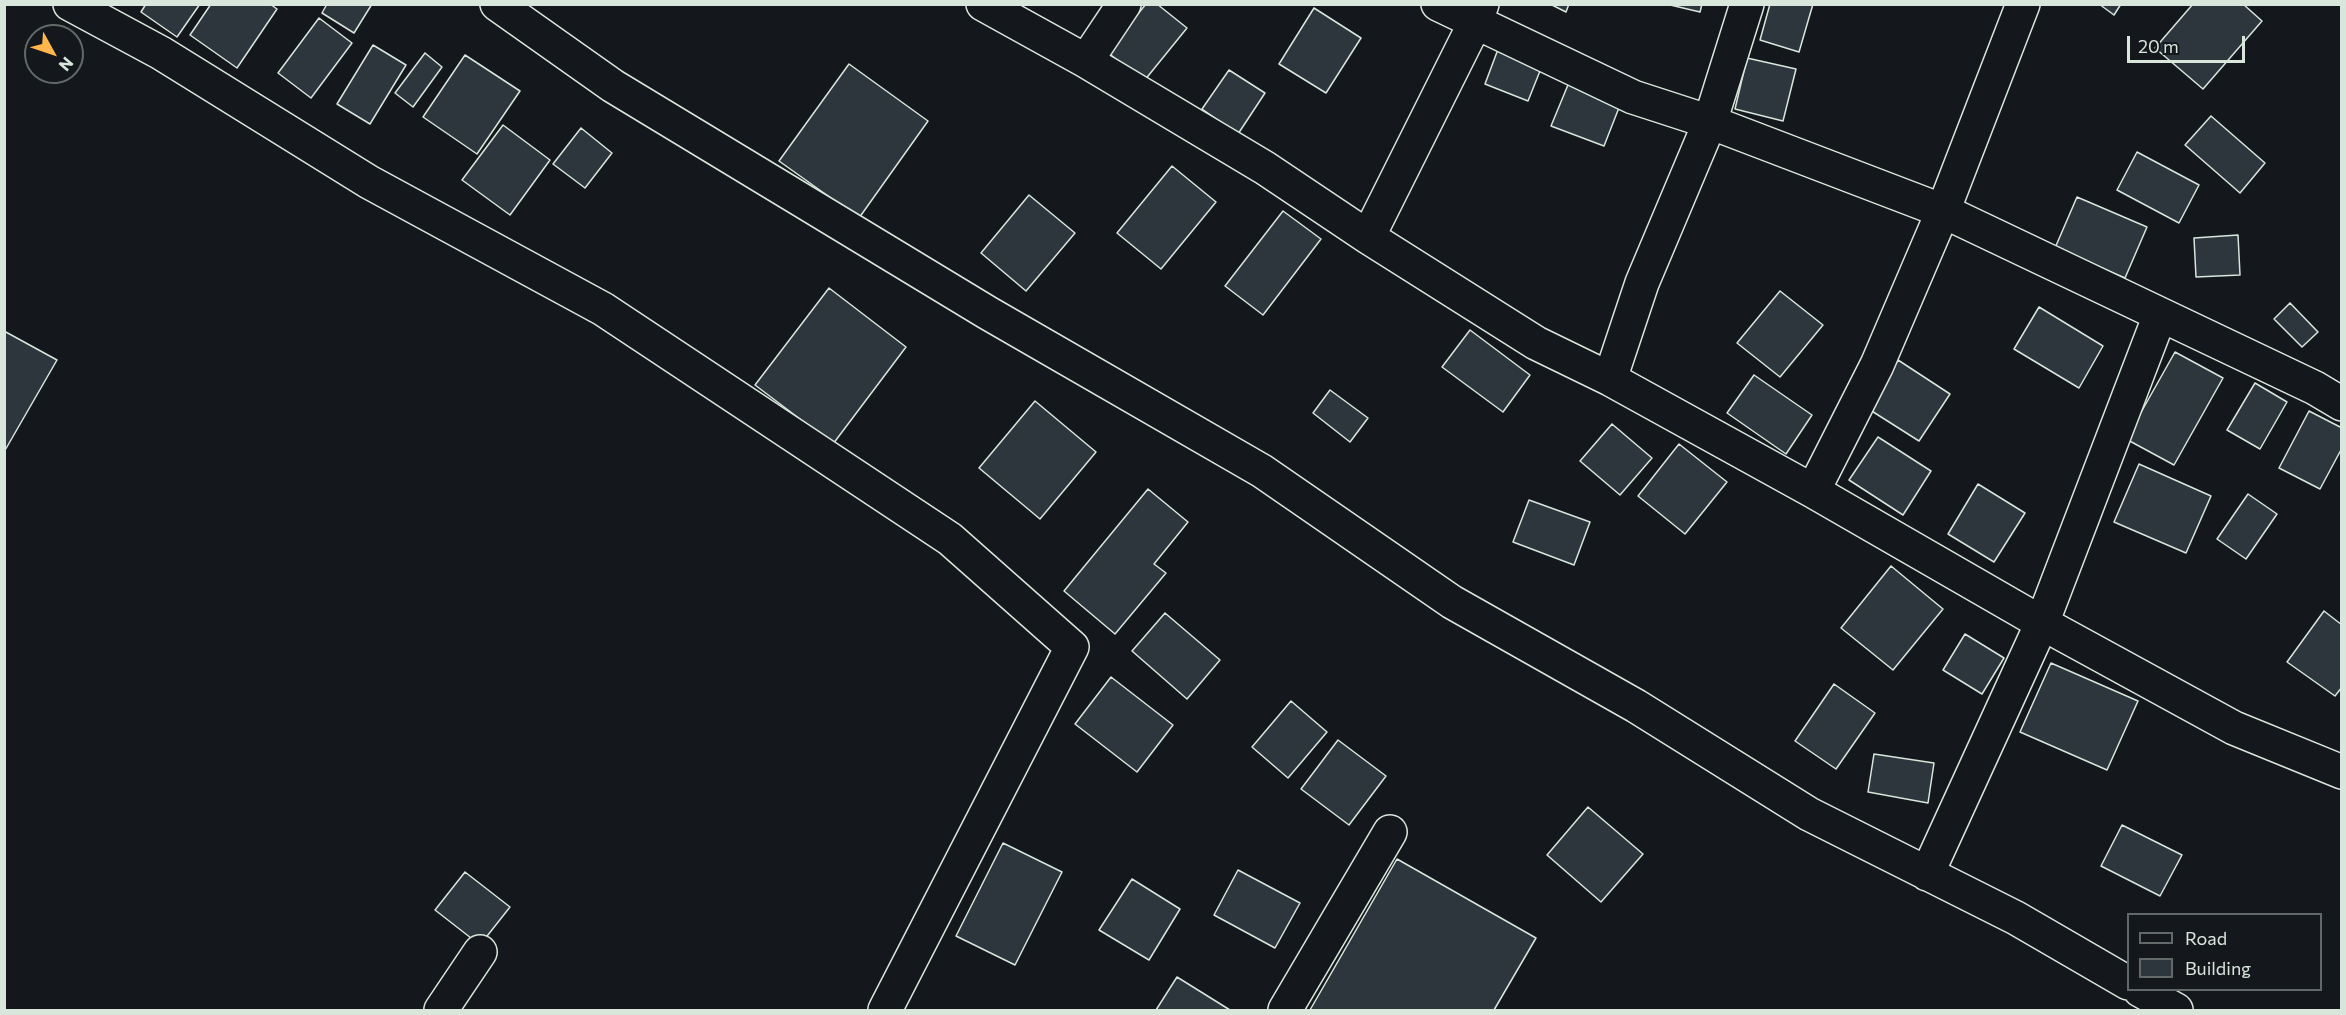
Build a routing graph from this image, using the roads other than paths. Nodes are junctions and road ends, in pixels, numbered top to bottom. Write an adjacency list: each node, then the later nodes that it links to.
1 (70, 4): 25 (street)
2 (497, 4): 20 (street)
3 (983, 4): 9 (street)
4 (1124, 4): 9 (street)
5 (1438, 4): 8 (street)
6 (1747, 4): 10 (street)
7 (2023, 4): 11 (street)
8 (1478, 14): 10 (street); 12 (street)
9 (1086, 61): 12 (street)
10 (1710, 122): 11 (street); 14 (street)
11 (1943, 211): 13 (street); 16 (street)
12 (1368, 237): 14 (street)
13 (2160, 315): 15 (street); 17 (street)
14 (1610, 379): 16 (street)
15 (2342, 404)
16 (1813, 491): 17 (street)
17 (2042, 623): 18 (street); 20 (street)
18 (2342, 772)
19 (1390, 832): 26 (street)
20 (1928, 874): 22 (street)
21 (480, 952): 24 (street)
22 (2127, 982)
23 (2142, 991): 27 (street)
24 (441, 1011)
25 (885, 1011)
26 (1285, 1011)
27 (2176, 1011)

